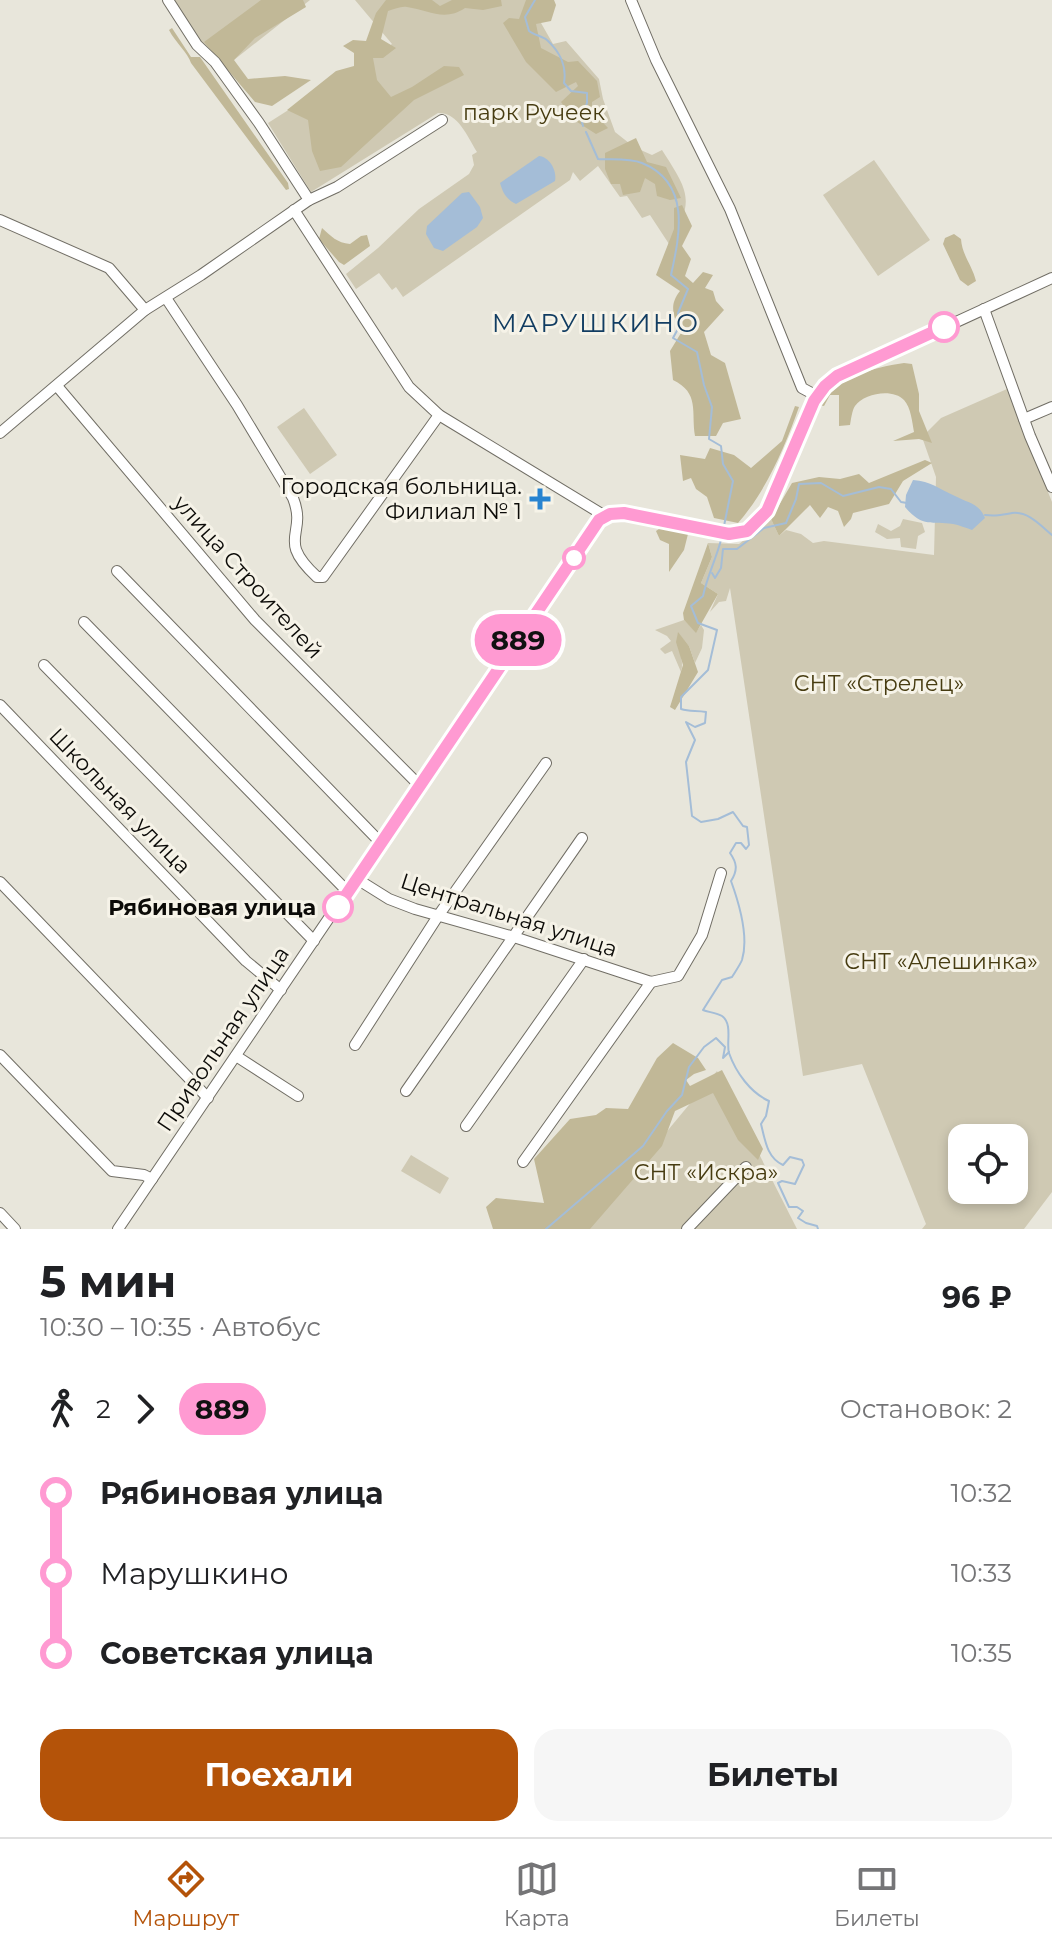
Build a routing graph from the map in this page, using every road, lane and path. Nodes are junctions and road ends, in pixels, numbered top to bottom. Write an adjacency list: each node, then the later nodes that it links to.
1 (168, 0): 4 (street)
2 (631, 0): 12 (street)
3 (442, 120): 4 (street)
4 (309, 200): 5 (street)
5 (294, 210): 8 (street); 14 (street)
6 (0, 220): 10 (street)
7 (1052, 278): 9 (street)
8 (166, 298): 10 (street); 14 (street)
9 (984, 309): 12 (street); 15 (street)
10 (145, 310): 11 (street)
11 (57, 386): 16 (street); 24 (street, улица Строителей)
12 (817, 396): 18 (street)
13 (1052, 407): 15 (street)
14 (439, 415): 18 (street)
15 (1024, 419): 17 (street)
16 (0, 433)
17 (1052, 487)
18 (605, 516): 24 (street, Привольная улица)
19 (117, 571): 26 (street)
20 (84, 622): 30 (street)
21 (44, 665): 33 (street)
22 (0, 705): 36 (street, Школьная улица)
23 (546, 763): 31 (street)
24 (419, 785): 26 (street, Привольная улица)
25 (582, 838): 32 (street)
26 (381, 843): 28 (street, Привольная улица)
27 (721, 873): 35 (street)
28 (357, 879): 30 (street, Привольная улица); 31 (street, Центральная улица)
29 (0, 882): 42 (street)
30 (348, 892): 33 (street, Привольная улица)
31 (438, 916): 32 (street, Центральная улица); 37 (street)
32 (514, 937): 34 (street, Центральная улица); 40 (street)
33 (314, 941): 36 (street, Привольная улица)
34 (584, 959): 35 (street, Центральная улица); 43 (street)
35 (651, 982): 44 (street)
36 (281, 990): 39 (street, Привольная улица)
37 (355, 1045)
38 (0, 1055): 46 (street)
39 (236, 1056): 41 (street); 42 (street, Привольная улица)
40 (406, 1091)
41 (298, 1096)
42 (208, 1098): 46 (street, Привольная улица)
43 (466, 1126)
44 (523, 1162)
45 (746, 1167): 50 (street)
46 (152, 1179): 49 (street, Привольная улица)
47 (0, 1213): 48 (street)
48 (15, 1229)
49 (118, 1229)
50 (687, 1229)

